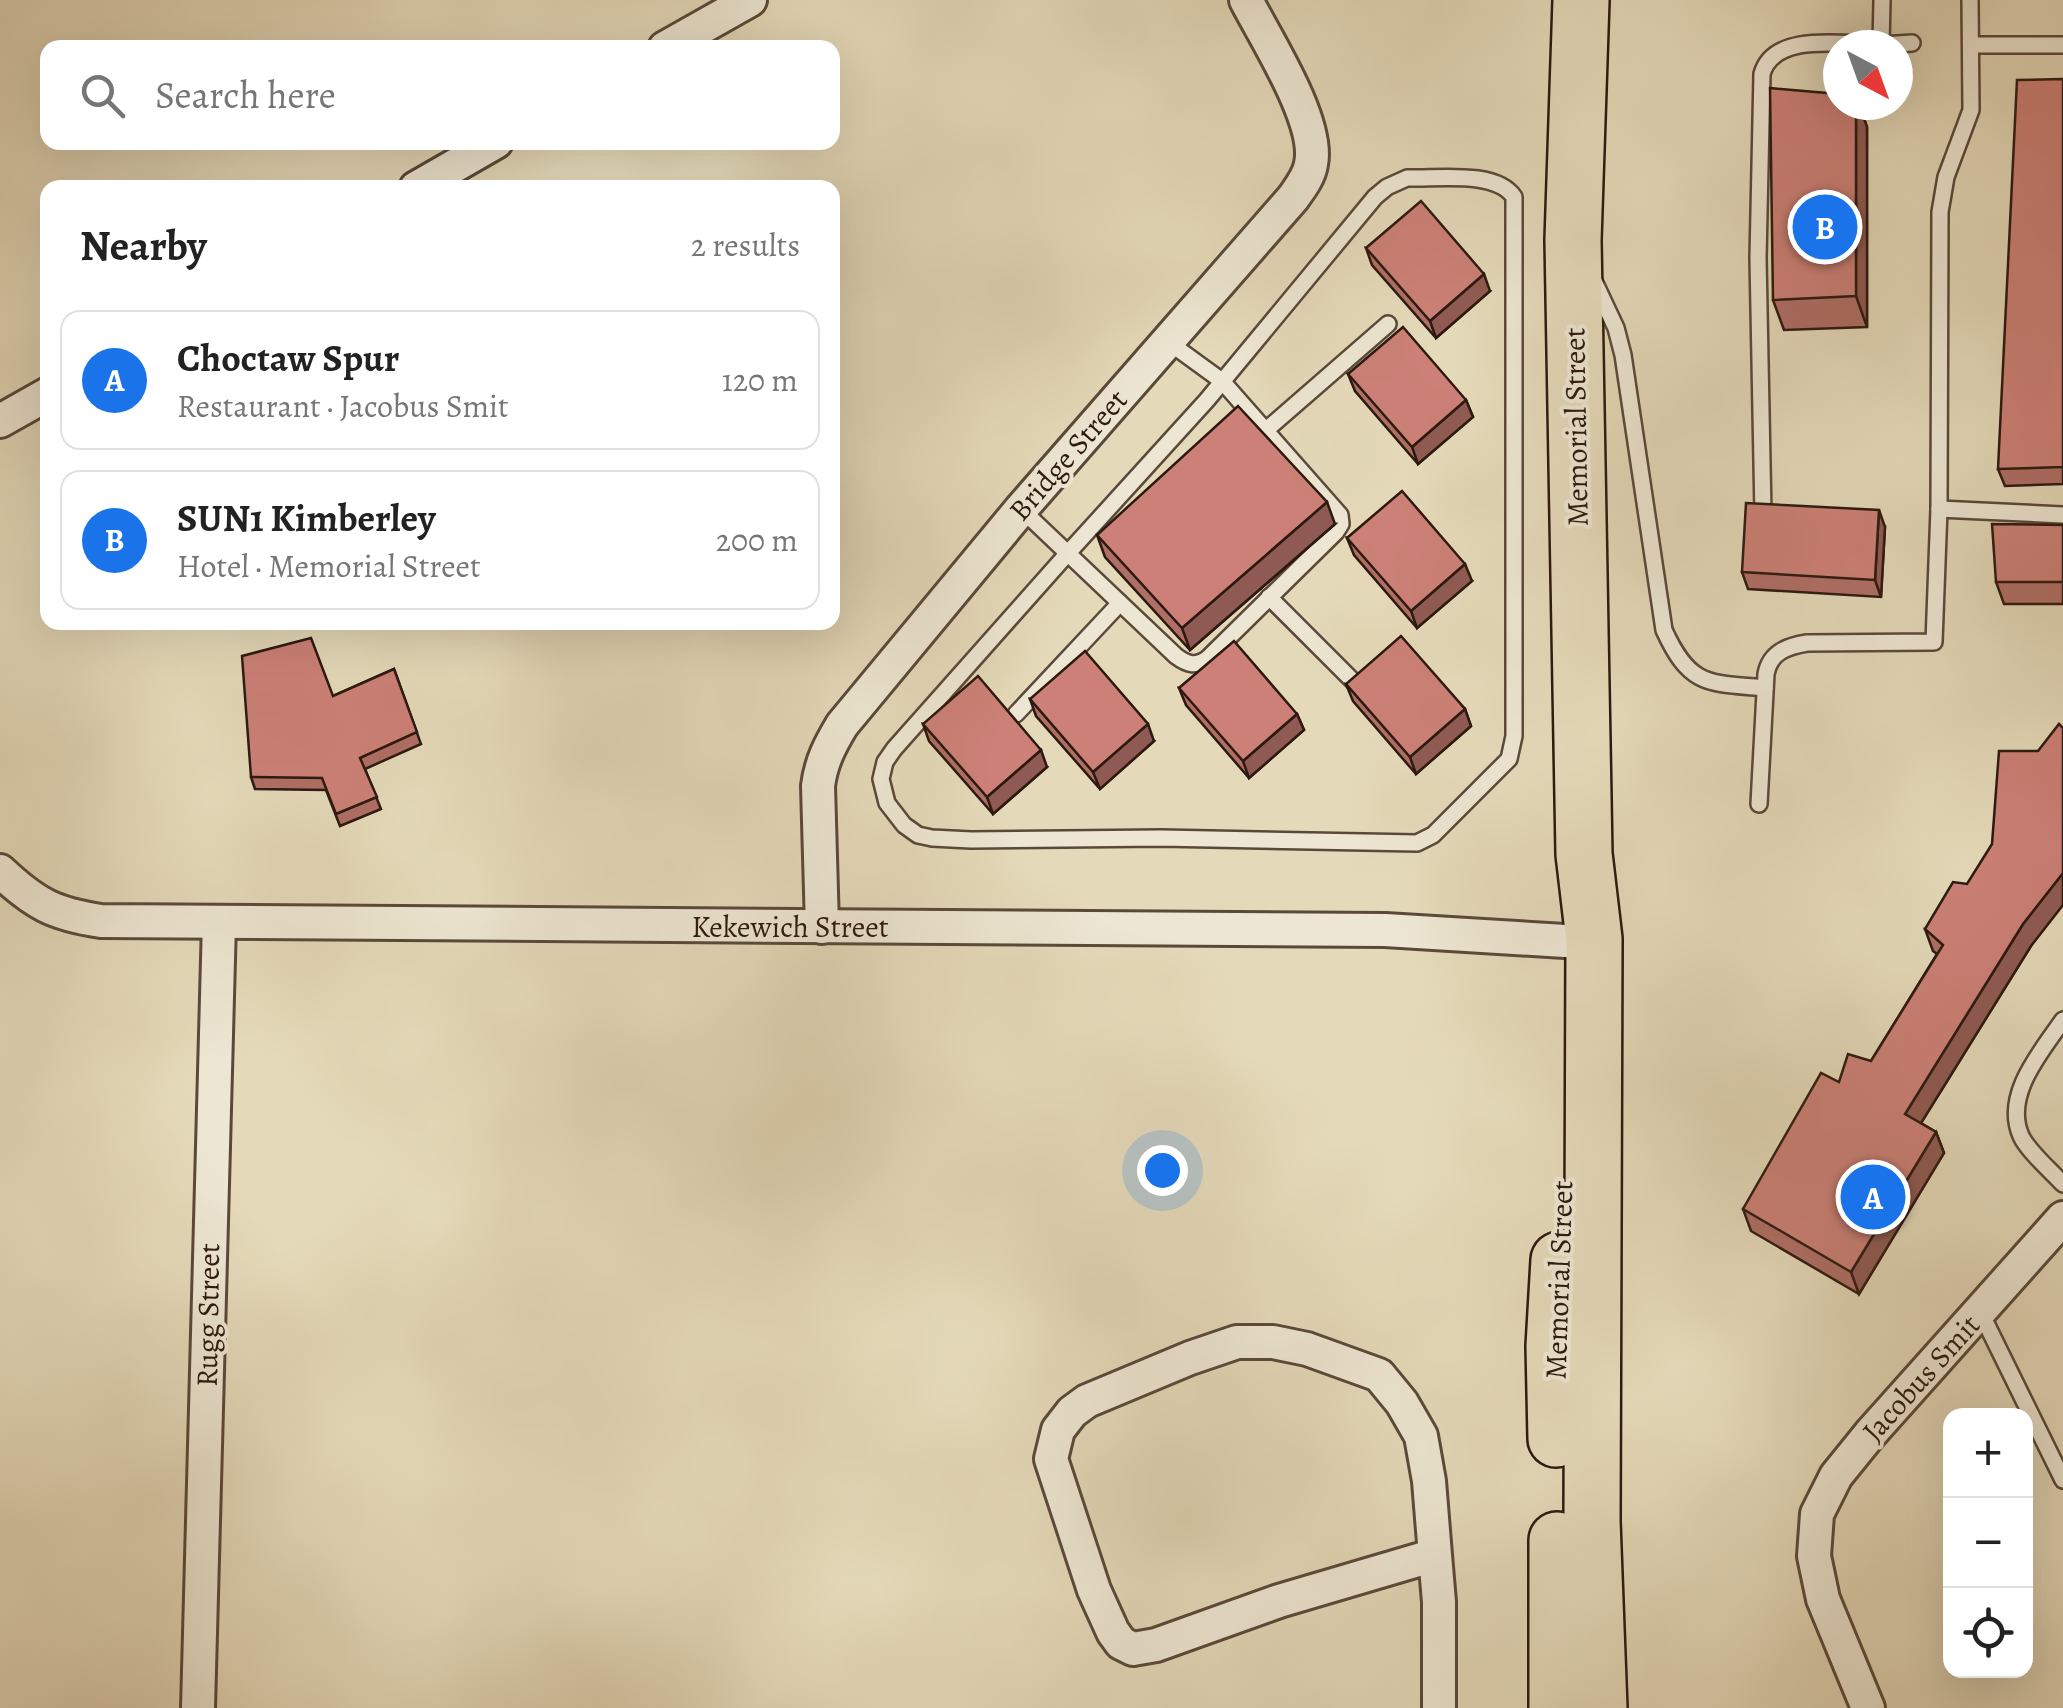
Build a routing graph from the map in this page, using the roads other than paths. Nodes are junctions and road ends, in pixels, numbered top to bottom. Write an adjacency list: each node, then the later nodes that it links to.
1 (750, 0): 7 (street)
2 (1246, 0): 15 (street, Bridge Street)
3 (1582, 0): 13 (highway, Memorial Street)
4 (1882, 0): 6 (lane)
5 (1970, 0): 8 (lane)
6 (1881, 30)
7 (680, 40)
8 (1971, 44): 10 (lane); 21 (lane)
9 (1823, 45): 22 (lane)
10 (2063, 45)
11 (482, 150): 12 (street)
12 (430, 180)
13 (1573, 240): 28 (lane); 34 (highway, Memorial Street)
14 (1388, 324): 19 (lane)
15 (1167, 342): 16 (lane); 20 (street, Bridge Street)
16 (1222, 380): 19 (lane); 24 (lane); 24 (lane)
17 (40, 398): 18 (street)
18 (0, 421)
19 (1265, 431): 25 (lane)
20 (1021, 509): 24 (lane); 33 (street, Bridge Street)
21 (1938, 509): 23 (lane); 28 (lane)
22 (1763, 514)
23 (2063, 515)
24 (1068, 553): 26 (lane)
25 (1269, 597): 26 (lane); 27 (lane)
26 (1120, 603): 29 (lane)
27 (1355, 683)
28 (1765, 688): 30 (lane)
29 (1016, 714)
30 (1760, 804)
31 (0, 871): 32 (street, Kekewich Street)
32 (218, 922): 33 (street, Kekewich Street); 41 (street, Rugg Street)
33 (822, 927): 34 (street, Kekewich Street)
34 (1579, 940): 43 (highway, Memorial Street); 44 (highway, Memorial Street)
35 (2063, 1020): 36 (lane)
36 (2063, 1184)
37 (2063, 1218): 38 (street, Jacobus Smit)
38 (1980, 1312): 39 (lane); 45 (street, Jacobus Smit)
39 (2063, 1480)
40 (1435, 1556): 40 (street); 42 (street)
41 (198, 1708)
42 (1440, 1708)
43 (1557, 1708)
44 (1599, 1708)
45 (1868, 1708)

